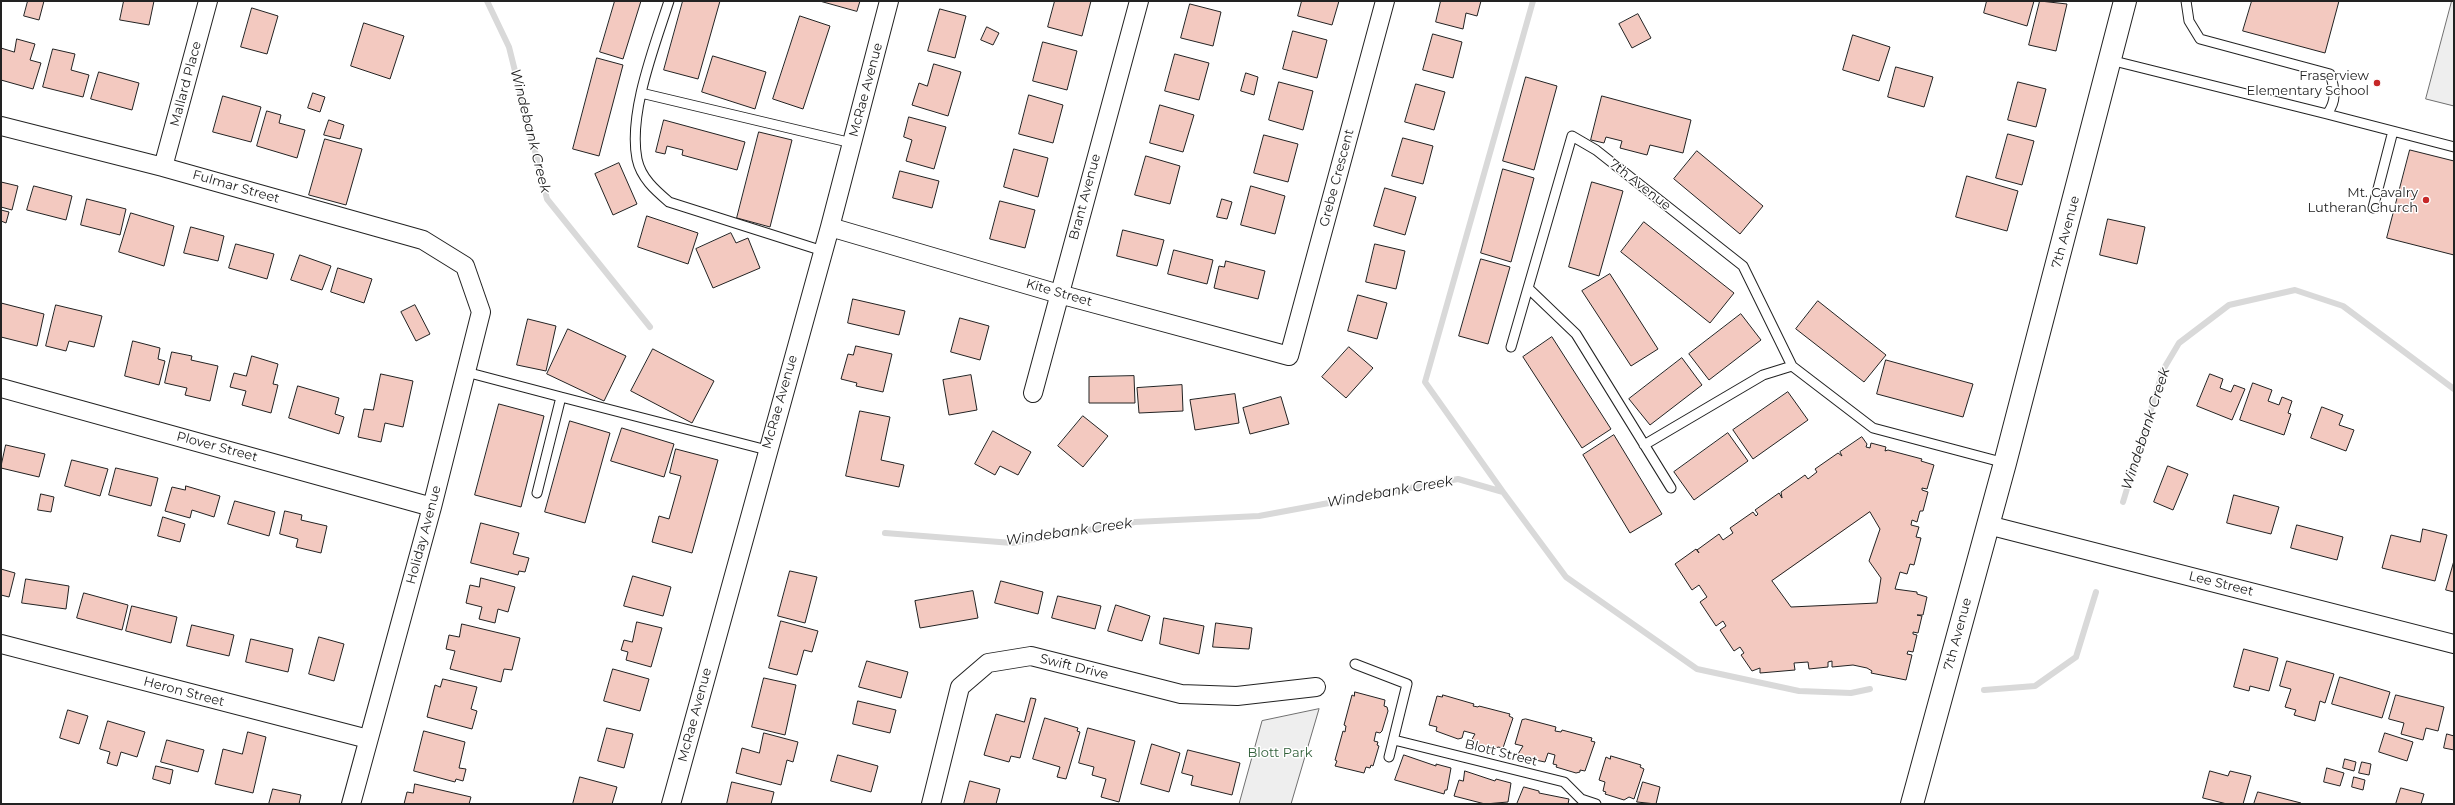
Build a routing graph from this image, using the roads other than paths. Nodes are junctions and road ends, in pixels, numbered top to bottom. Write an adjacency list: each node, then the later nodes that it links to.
1 (208, 1): 15 (street, Mallard Place)
2 (669, 1): 9 (lane)
3 (890, 1): 13 (street, McRae Avenue)
4 (1139, 1): 21 (street, Brant Avenue)
5 (1385, 1): 23 (street, Grebe Crescent)
6 (2125, 1): 8 (street, 7th Avenue)
7 (2186, 1): 10 (lane)
8 (2110, 60): 10 (lane); 31 (street, 7th Avenue)
9 (641, 93): 13 (lane); 18 (lane)
10 (2327, 114): 12 (lane)
11 (1, 126): 15 (street, Fulmar Street)
12 (2393, 131): 14 (lane); 16 (lane)
13 (852, 144): 17 (street, McRae Avenue)
14 (2454, 147)
15 (163, 167): 19 (street, Fulmar Street)
16 (2373, 208)
17 (830, 227): 18 (street, McRae Avenue); 21 (street, Kite Street)
18 (823, 252): 30 (street, McRae Avenue)
19 (465, 266): 25 (street, Holiday Avenue)
20 (1528, 288): 22 (lane, 7th Avenue); 24 (lane, 7th Avenue); 29 (lane)
21 (1058, 294): 23 (street, Kite Street); 27 (street, Brant Avenue)
22 (1511, 347)
23 (1288, 356)
24 (1792, 366): 29 (lane); 31 (lane, 7th Avenue)
25 (466, 372): 28 (lane); 34 (street, Holiday Avenue)
26 (1, 388): 34 (street, Plover Street)
27 (1033, 393)
28 (561, 397): 30 (lane); 33 (lane)
29 (1644, 445): 32 (lane)
30 (767, 450): 44 (street, McRae Avenue)
31 (2005, 463): 35 (street, 7th Avenue)
32 (1671, 488)
33 (537, 494)
34 (432, 506): 40 (street, Holiday Avenue)
35 (1988, 525): 37 (street, Lee Street); 47 (street, 7th Avenue)
36 (1, 644): 40 (street, Heron Street)
37 (2454, 644)
38 (1355, 664): 41 (lane)
39 (1316, 687): 45 (street, Swift Drive)
40 (368, 740): 43 (street, Holiday Avenue)
41 (1394, 740): 42 (lane); 46 (lane, Blott Street)
42 (1389, 757)
43 (351, 804)
44 (671, 804)
45 (931, 804)
46 (1596, 804)
47 (1912, 804)

